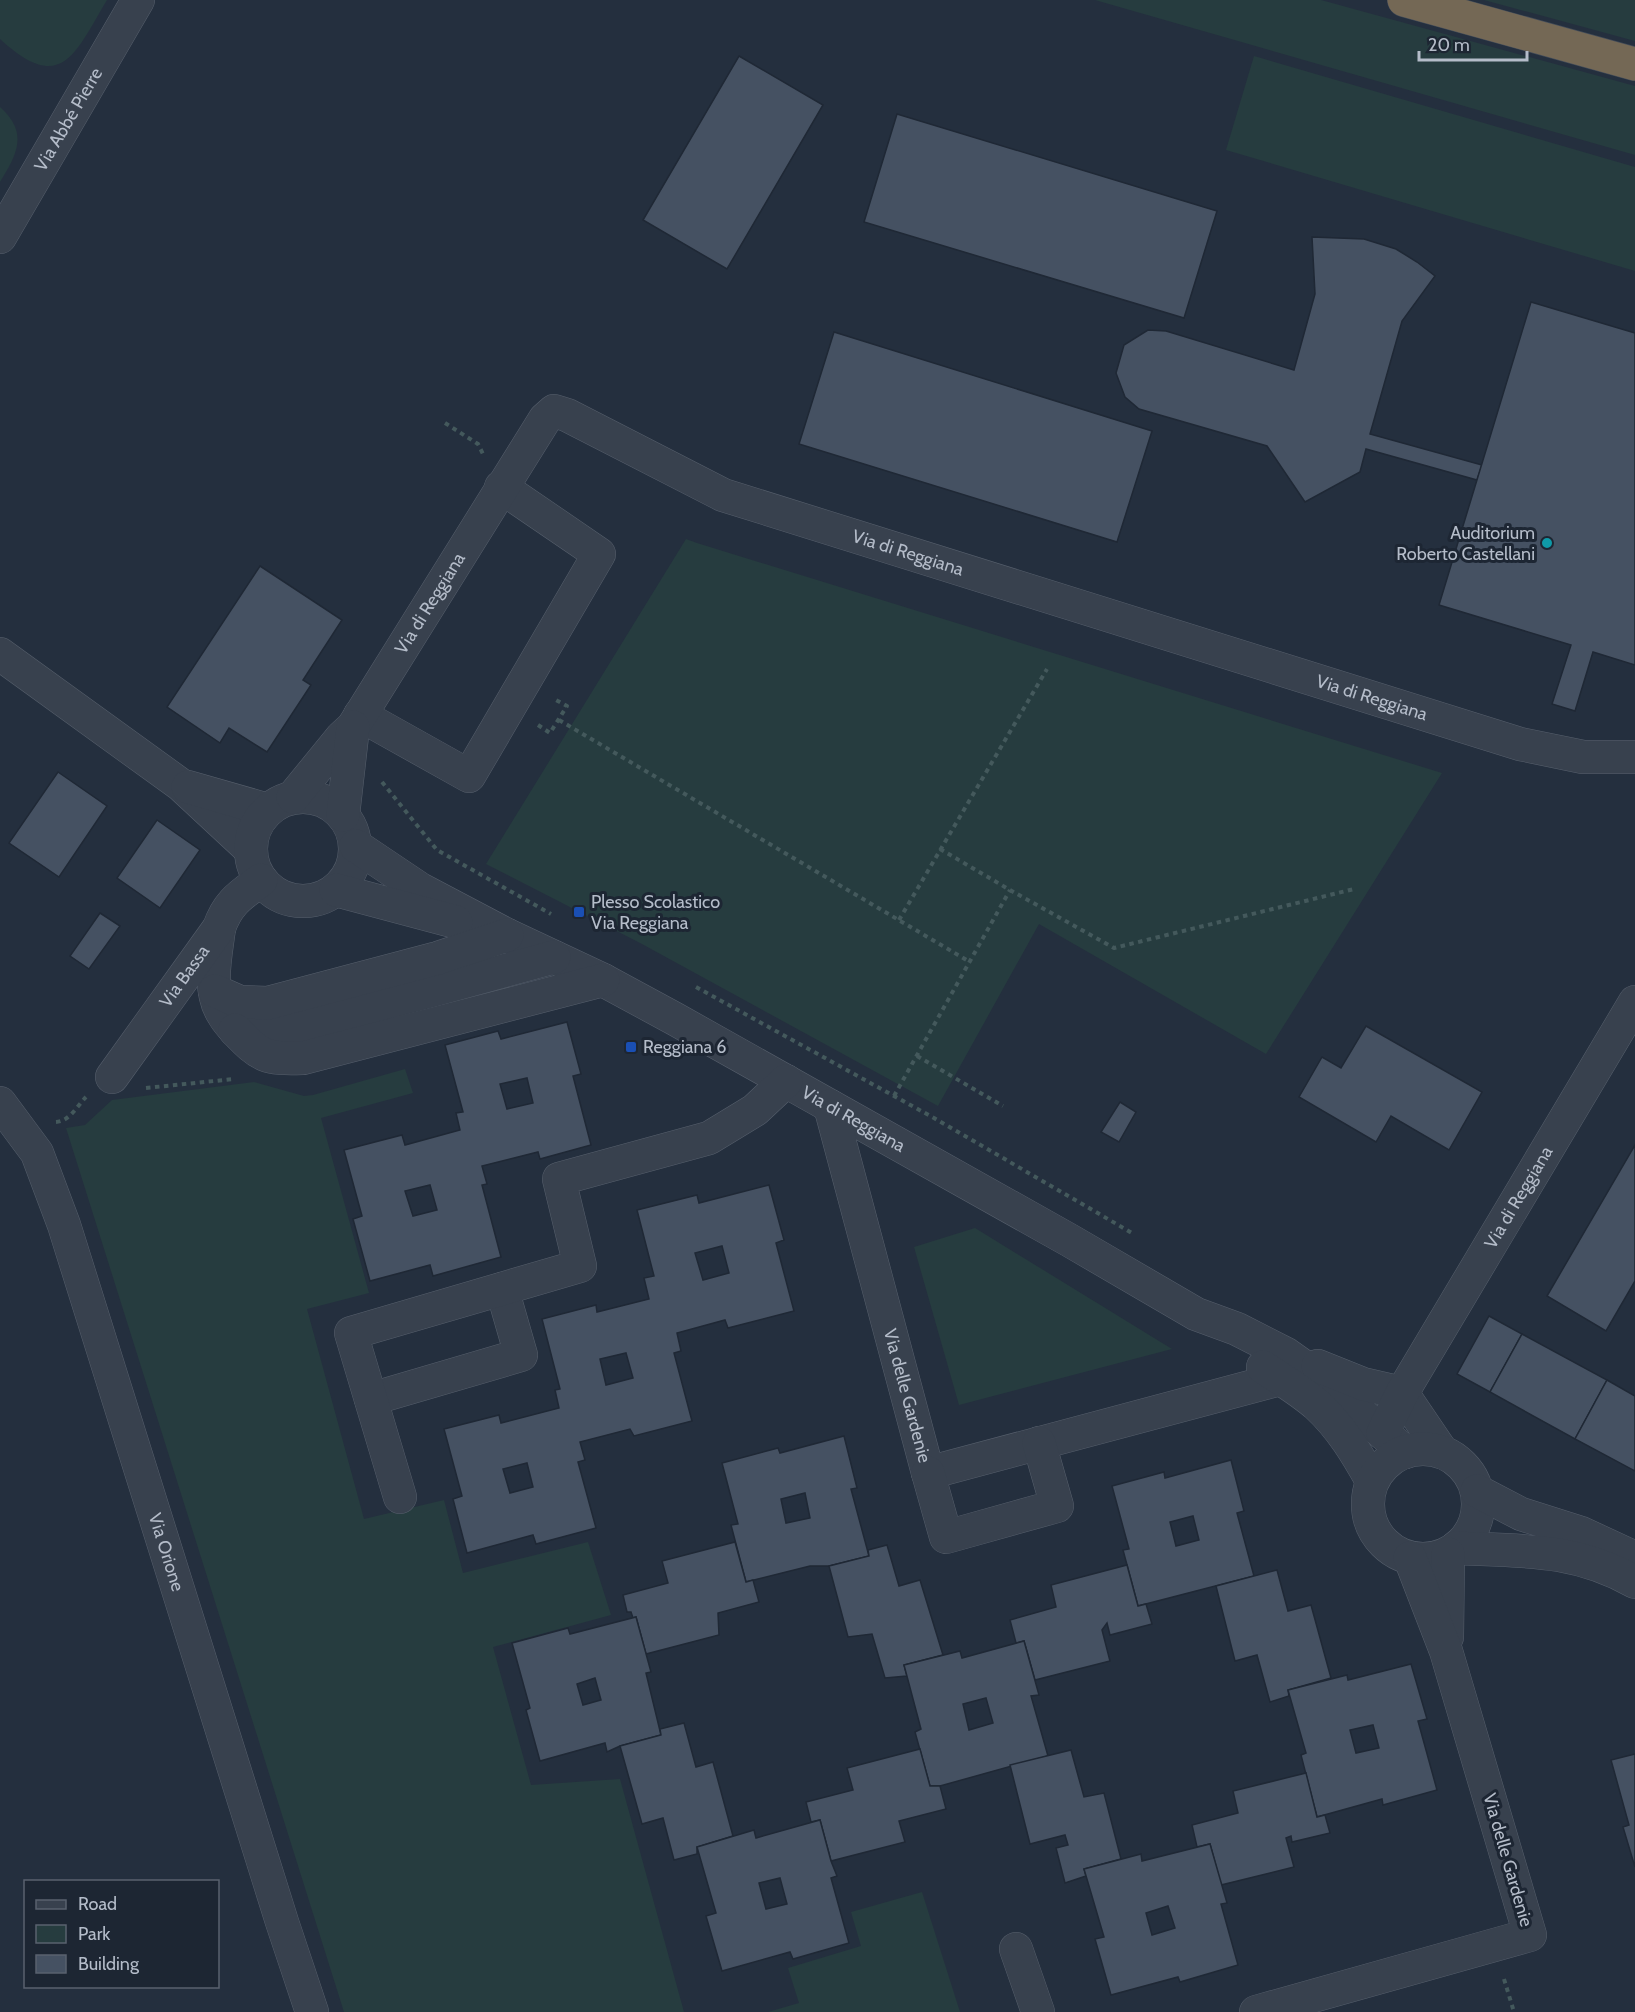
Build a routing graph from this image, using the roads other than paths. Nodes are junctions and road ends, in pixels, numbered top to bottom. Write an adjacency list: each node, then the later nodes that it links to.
1 (138, 0): 4 (street, Via Abbé Pierre)
2 (1404, 0): 3 (highway)
3 (1635, 64)
4 (0, 237)
5 (501, 487): 7 (street, Via di Reggiana); 7 (street); 8 (street, Via di Reggiana)
6 (0, 654): 9 (street)
7 (357, 721): 10 (street, Via di Reggiana); 11 (street, Via di Reggiana)
8 (1635, 757)
9 (181, 785): 10 (street); 13 (street)
10 (281, 803): 11 (street); 13 (street)
11 (343, 814): 12 (street)
12 (356, 846): 15 (street); 17 (street, Via di Reggiana)
13 (251, 850): 14 (street)
14 (261, 880): 15 (street); 16 (street, Via Bassa)
15 (336, 890): 17 (street, Via di Reggiana)
16 (219, 927): 20 (street); 24 (street, Via Bassa)
17 (507, 935): 18 (street, Via di Reggiana); 20 (street)
18 (554, 957): 19 (street, Via di Reggiana); 22 (street)
19 (603, 980): 22 (street); 23 (street, Via di Reggiana)
20 (215, 992): 22 (street)
21 (1635, 1002): 29 (street, Via di Reggiana)
22 (235, 1030)
23 (786, 1081): 26 (street, Via di Reggiana); 27 (street)
24 (102, 1085)
25 (0, 1103): 44 (street, Via Orione)
26 (830, 1106): 28 (street, Via di Reggiana); 34 (street, Via delle Gardenie)
27 (502, 1289): 30 (street); 30 (street)
28 (1283, 1367): 29 (street, Via di Reggiana); 31 (street, Via delle Gardenie); 32 (street, Via di Reggiana); 35 (street, Via di Reggiana)
29 (1402, 1393): 32 (street, Via di Reggiana); 33 (street)
30 (371, 1399): 37 (street)
31 (1040, 1443): 34 (street, Via delle Gardenie); 34 (street)
32 (1394, 1443): 33 (street); 35 (street, Via di Reggiana)
33 (1442, 1452): 36 (street)
34 (928, 1473)
35 (1372, 1481): 39 (street)
36 (1477, 1491): 38 (street); 40 (street)
37 (400, 1497)
38 (1452, 1551): 39 (street); 41 (street); 42 (street, Via delle Gardenie)
39 (1410, 1558): 42 (street, Via delle Gardenie)
40 (1635, 1558)
41 (1635, 1581)
42 (1446, 1651): 46 (street, Via delle Gardenie)
43 (1016, 1949): 45 (street)
44 (312, 2012)
45 (1038, 2012)
46 (1256, 2012)

